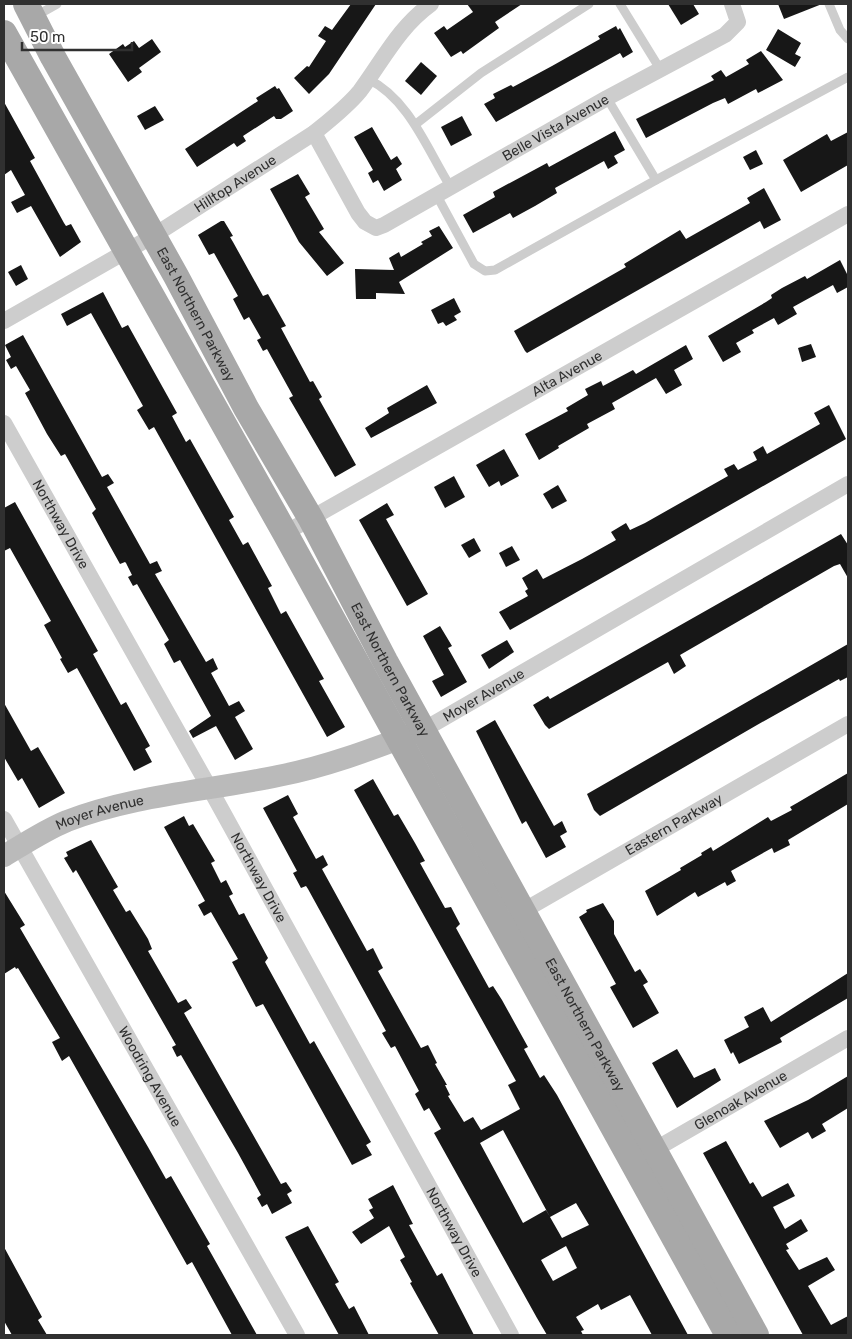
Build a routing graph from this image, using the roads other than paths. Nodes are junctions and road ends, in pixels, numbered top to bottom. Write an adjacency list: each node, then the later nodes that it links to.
1 (57, 4): 7 (lane)
2 (431, 4): 14 (street, Hilltop Avenue)
3 (589, 4): 16 (lane)
4 (620, 4): 12 (lane)
5 (732, 4): 12 (street, Belle Vista Avenue)
6 (829, 4): 9 (lane)
7 (30, 11): 10 (main road, East Northern Parkway)
8 (4, 34): 11 (main road, East Northern Parkway)
9 (848, 39)
10 (48, 46): 11 (main road); 21 (main road, East Northern Parkway)
11 (18, 60): 22 (main road, East Northern Parkway)
12 (660, 69): 15 (street, Belle Vista Avenue)
13 (848, 77): 18 (lane)
14 (368, 79): 16 (lane); 17 (street, Hilltop Avenue)
15 (607, 98): 18 (lane); 19 (street, Belle Vista Avenue)
16 (416, 124): 19 (lane)
17 (314, 132): 19 (street, Belle Vista Avenue); 21 (street, Hilltop Avenue)
18 (656, 180): 19 (lane)
19 (443, 190)
20 (848, 214): 26 (street, Alta Avenue)
21 (153, 236): 22 (street, Hilltop Avenue); 26 (main road, East Northern Parkway)
22 (128, 251): 23 (street, Hilltop Avenue); 27 (main road, East Northern Parkway)
23 (4, 321)
24 (4, 423): 31 (street, Northway Drive)
25 (848, 484): 29 (street, Moyer Avenue)
26 (311, 519): 27 (street, Alta Avenue); 29 (main road, East Northern Parkway)
27 (285, 533): 30 (main road, East Northern Parkway)
28 (848, 724): 34 (street, Eastern Parkway)
29 (423, 730): 30 (street, Moyer Avenue); 34 (main road, East Northern Parkway)
30 (398, 739): 31 (street, Moyer Avenue); 35 (main road, East Northern Parkway)
31 (209, 787): 33 (street, Moyer Avenue); 39 (street, Northway Drive)
32 (4, 819): 33 (street, Woodring Avenue)
33 (12, 852): 38 (street, Woodring Avenue)
34 (523, 911): 35 (street, Eastern Parkway); 37 (main road, East Northern Parkway)
35 (500, 923): 37 (main road, East Northern Parkway)
36 (848, 1038): 37 (street, Glenoak Avenue)
37 (644, 1157): 40 (main road, East Northern Parkway); 41 (main road, East Northern Parkway)
38 (297, 1335)
39 (511, 1335)
40 (728, 1335)
41 (756, 1335)

